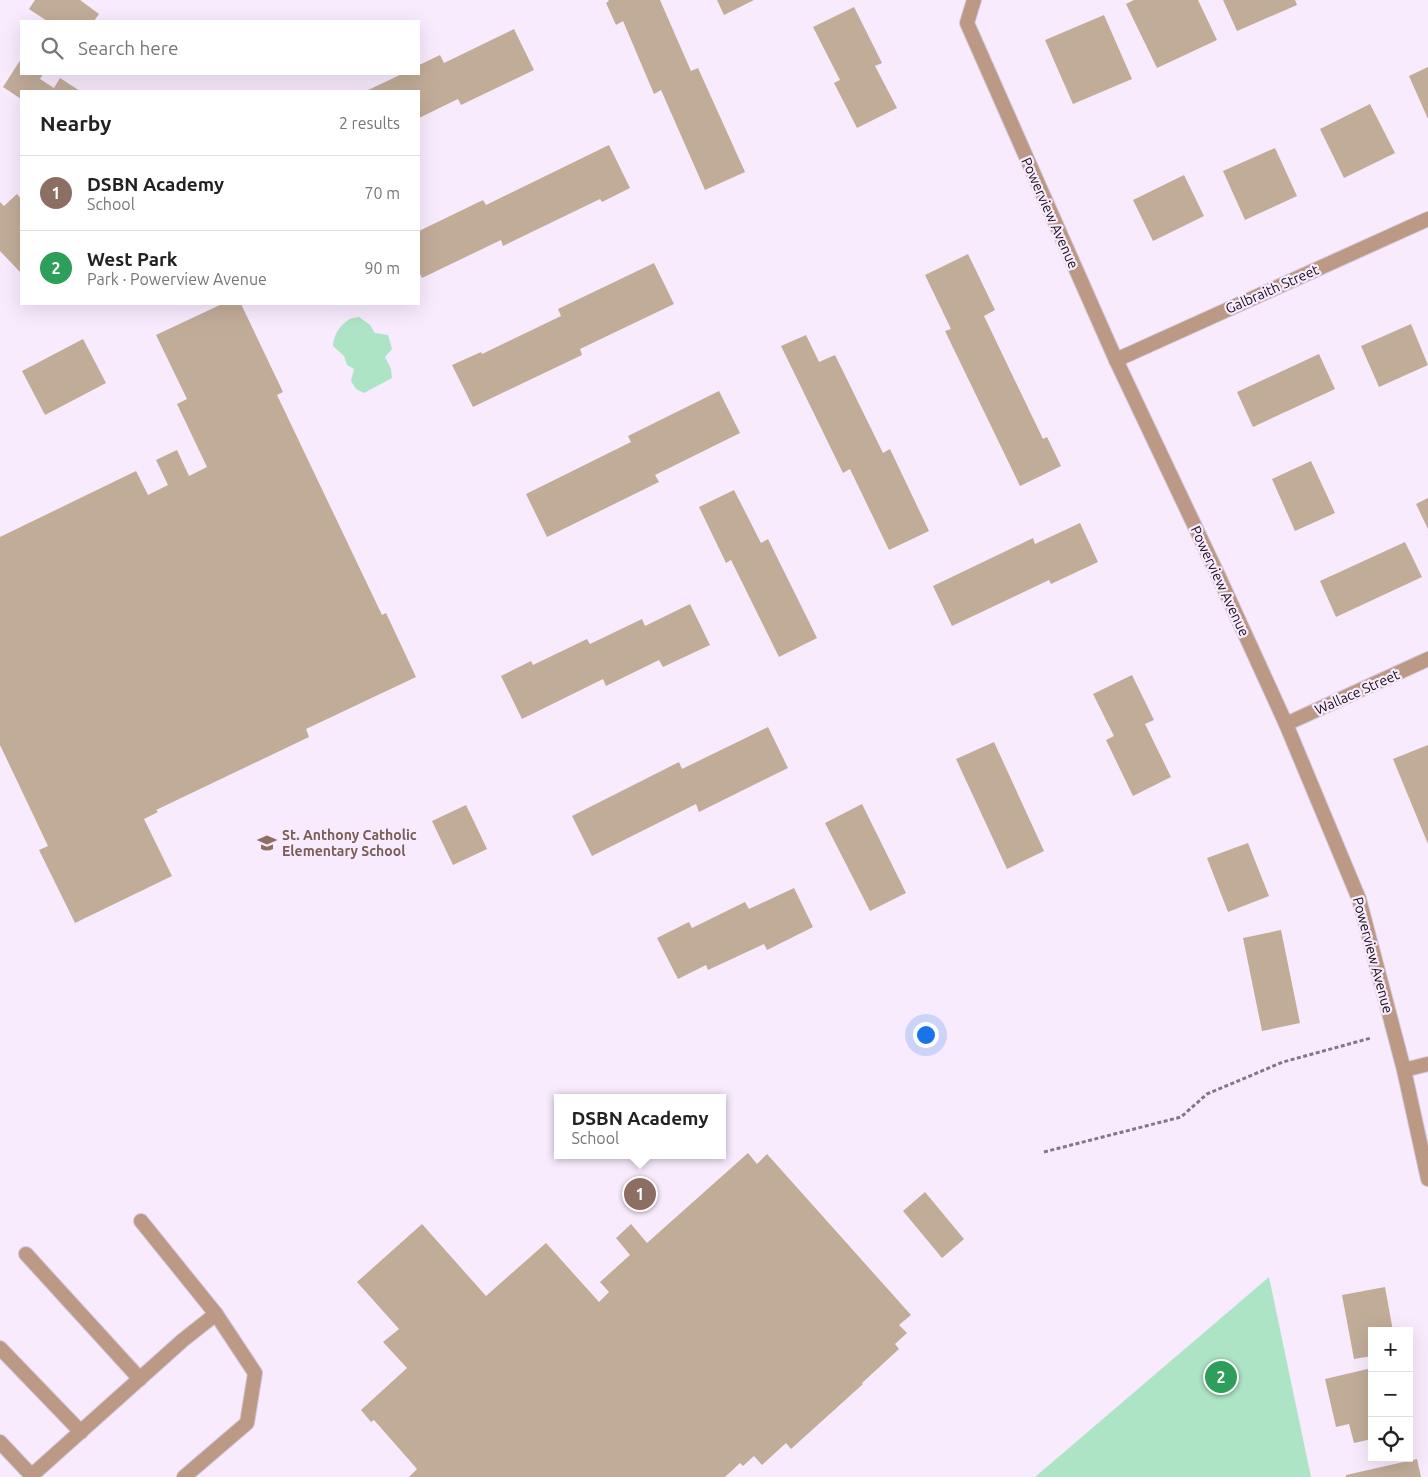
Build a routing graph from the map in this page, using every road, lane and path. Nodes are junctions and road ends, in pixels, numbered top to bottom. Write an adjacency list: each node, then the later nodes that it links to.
1 (974, 0): 3 (street, Powerview Avenue)
2 (1428, 219): 3 (street, Galbraith Street)
3 (1116, 360): 5 (street, Powerview Avenue)
4 (1428, 659): 5 (street, Wallace Street)
5 (1286, 724): 8 (street, Powerview Avenue)
6 (1374, 1037): 9 (path)
7 (1428, 1064): 8 (street)
8 (1404, 1070): 10 (street, Powerview Avenue)
9 (1044, 1152)
10 (1428, 1179)
11 (141, 1222): 13 (street)
12 (26, 1254): 15 (street)
13 (216, 1314): 15 (street); 19 (street)
14 (0, 1348): 16 (street)
15 (140, 1379): 16 (street)
16 (81, 1432): 18 (street)
17 (0, 1442): 18 (street)
18 (31, 1476)
19 (184, 1477)

